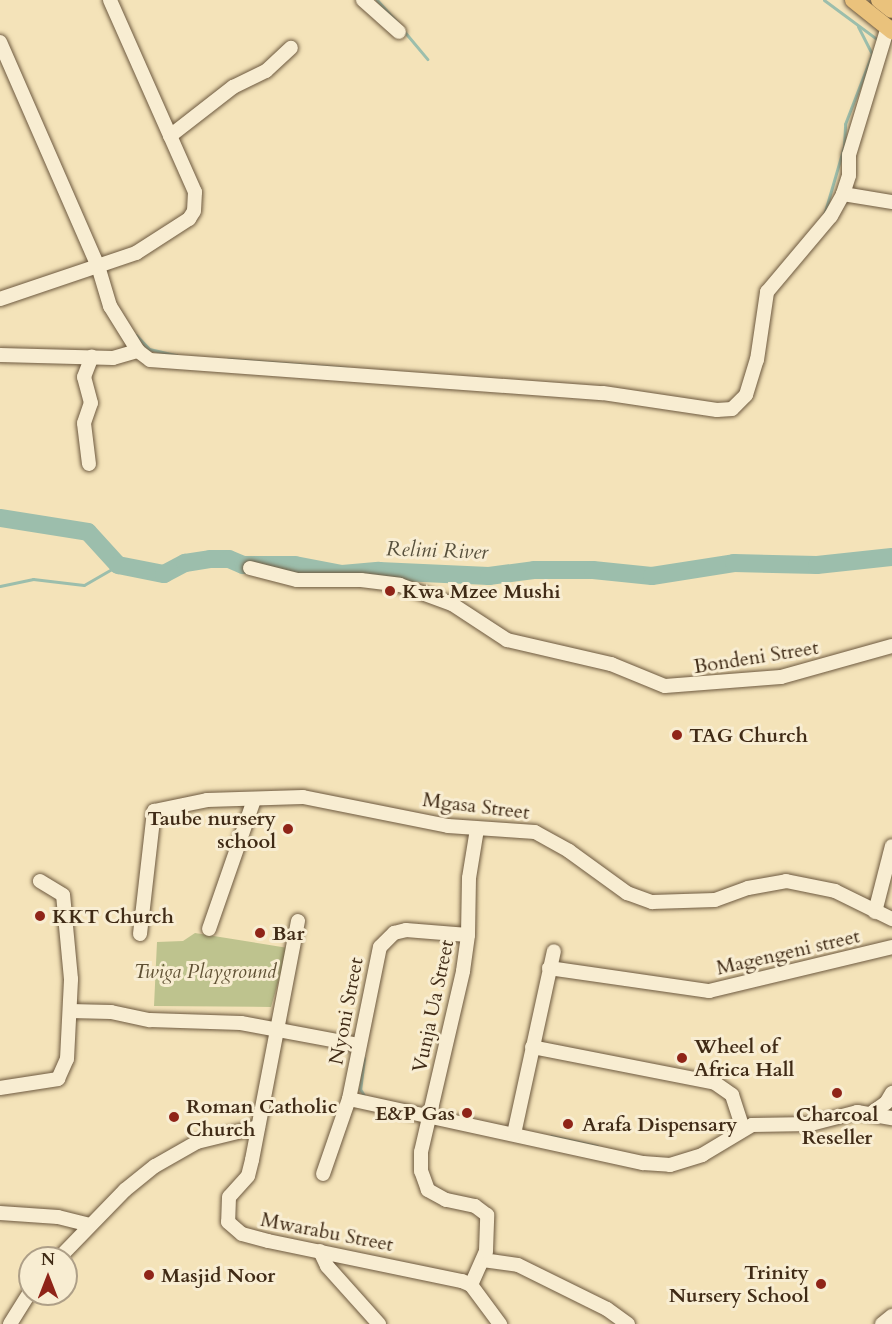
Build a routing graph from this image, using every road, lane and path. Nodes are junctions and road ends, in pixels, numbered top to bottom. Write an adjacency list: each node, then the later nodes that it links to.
1 (110, 0): 10 (street)
2 (363, 0): 7 (street)
3 (852, 0): 6 (main road)
4 (879, 0): 5 (main road)
5 (892, 10)
6 (890, 29): 11 (street)
7 (399, 32)
8 (0, 42): 13 (street)
9 (291, 48): 10 (street)
10 (170, 136): 13 (street)
11 (843, 194): 12 (street); 15 (street)
12 (892, 202)
13 (98, 266): 14 (street); 15 (street)
14 (0, 299)
15 (138, 351): 17 (street)
16 (0, 355): 17 (street)
17 (92, 356): 18 (street)
18 (89, 464)
19 (250, 568): 20 (street, Bondeni Street)
20 (892, 646)
21 (254, 800): 22 (street, Mgasa Street); 28 (street); 29 (street, Mgasa Street)
22 (477, 829): 25 (street, Mgasa Street); 30 (street, Vunja Ua Street)
23 (892, 846): 25 (street)
24 (40, 881): 34 (street)
25 (875, 912): 26 (street, Mgasa Street)
26 (892, 919)
27 (298, 921): 35 (street, Mwarabu Street)
28 (209, 929)
29 (140, 934)
30 (468, 936): 36 (street, Nyoni Street); 42 (street, Vunja Ua Street)
31 (892, 947): 33 (street, Magengeni street)
32 (554, 951): 33 (street)
33 (549, 968): 37 (street)
34 (70, 1011): 35 (street); 38 (street)
35 (276, 1031): 36 (street); 44 (street, Mwarabu Street)
36 (358, 1045): 40 (street, Nyoni Street)
37 (532, 1047): 45 (street); 46 (street)
38 (0, 1088)
39 (892, 1093): 41 (street)
40 (349, 1099): 42 (street); 47 (street, Nyoni Street)
41 (873, 1113): 43 (street); 45 (street)
42 (431, 1117): 46 (street); 52 (street, Vunja Ua Street)
43 (892, 1118)
44 (258, 1127): 49 (street); 51 (street, Mwarabu Street)
45 (743, 1128): 46 (street)
46 (514, 1134)
47 (323, 1174)
48 (0, 1213): 49 (street)
49 (89, 1225): 50 (street)
50 (70, 1246)
51 (320, 1251): 53 (street, Mwarabu Street); 57 (street)
52 (483, 1260): 53 (street); 59 (street)
53 (471, 1285): 58 (street)
54 (21, 1306): 56 (street)
55 (892, 1316): 60 (street)
56 (10, 1324)
57 (379, 1324)
58 (500, 1324)
59 (628, 1324)
60 (882, 1324)

